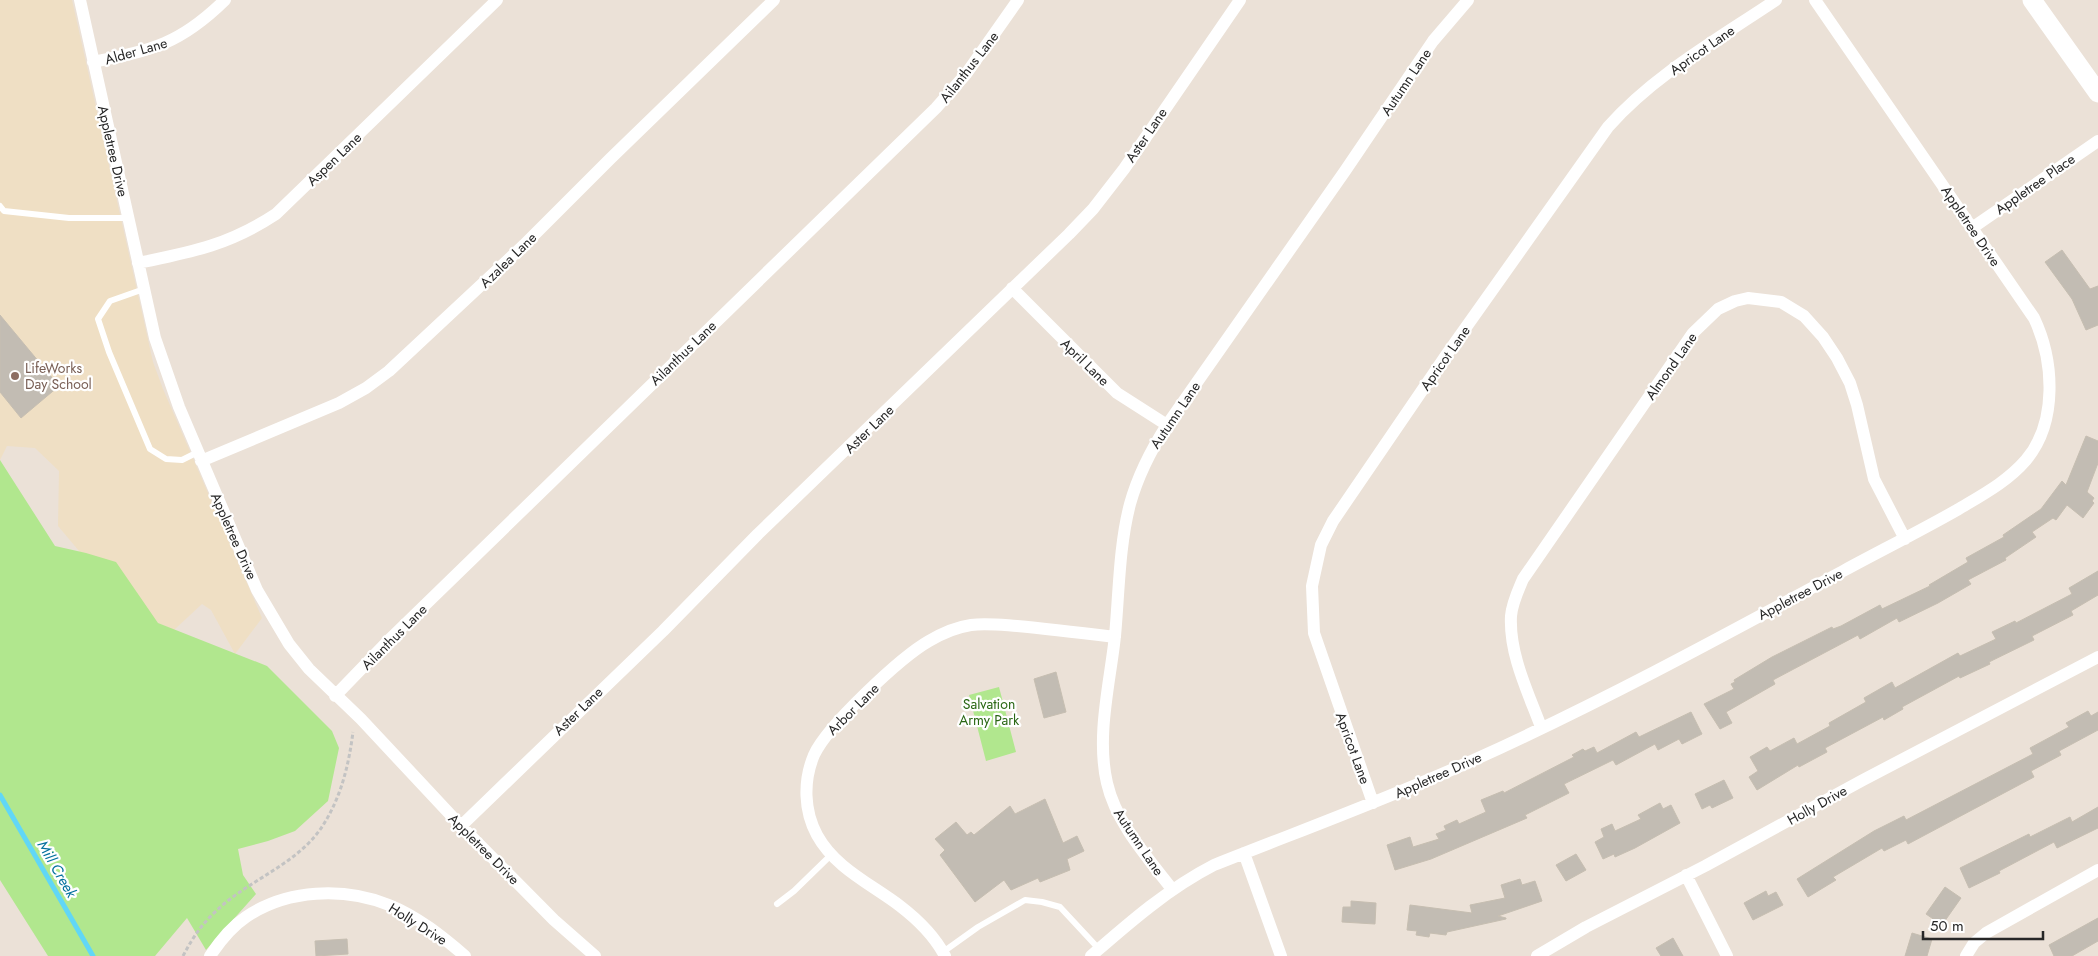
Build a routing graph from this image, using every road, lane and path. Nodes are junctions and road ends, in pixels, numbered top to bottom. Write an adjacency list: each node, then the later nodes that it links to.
1 (80, 0): 11 (street, Appletree Drive)
2 (225, 0): 11 (street, Alder Lane)
3 (497, 0): 17 (street, Aspen Lane)
4 (774, 0): 21 (street, Azalea Lane)
5 (1018, 0): 25 (street, Ailanthus Lane)
6 (1240, 0): 18 (street, Aster Lane)
7 (1468, 0): 20 (street, Autumn Lane)
8 (1776, 0): 28 (street, Apricot Lane)
9 (1815, 0): 16 (street, Appletree Drive)
10 (2032, 0): 12 (main road)
11 (93, 62): 15 (street, Appletree Drive)
12 (2098, 93)
13 (2098, 141): 16 (street, Appletree Place)
14 (0, 206): 15 (lane)
15 (128, 218): 17 (street, Appletree Drive)
16 (1972, 228): 22 (street, Appletree Drive)
17 (138, 263): 19 (street, Appletree Drive)
18 (1012, 288): 20 (street, April Lane); 29 (street, Aster Lane)
19 (144, 289): 21 (street, Appletree Drive); 21 (lane)
20 (1167, 425): 23 (street, Autumn Lane)
21 (200, 456): 25 (street, Appletree Drive)
22 (1905, 539): 27 (street, Appletree Drive); 27 (street, Almond Lane)
23 (1114, 637): 31 (street, Arbor Lane); 34 (street, Autumn Lane)
24 (2098, 657): 33 (street, Holly Drive)
25 (335, 696): 26 (street, Appletree Drive)
26 (356, 714): 29 (street, Appletree Drive); 38 (path)
27 (1541, 728): 28 (street, Appletree Drive)
28 (1373, 803): 30 (street, Appletree Drive)
29 (460, 826): 41 (street, Appletree Drive)
30 (1244, 853): 34 (street, Appletree Drive); 42 (street)
31 (831, 855): 35 (lane); 37 (street, Arbor Lane)
32 (2098, 870): 45 (street)
33 (1686, 875): 43 (street, Holly Drive); 44 (street)
34 (1172, 889): 36 (street, Appletree Drive)
35 (778, 904)
36 (1095, 953): 37 (lane)
37 (944, 954)
38 (183, 956)
39 (210, 956): 40 (street, Holly Drive)
40 (465, 956)
41 (594, 956)
42 (1281, 956)
43 (1537, 956)
44 (1727, 956)
45 (1966, 956)

